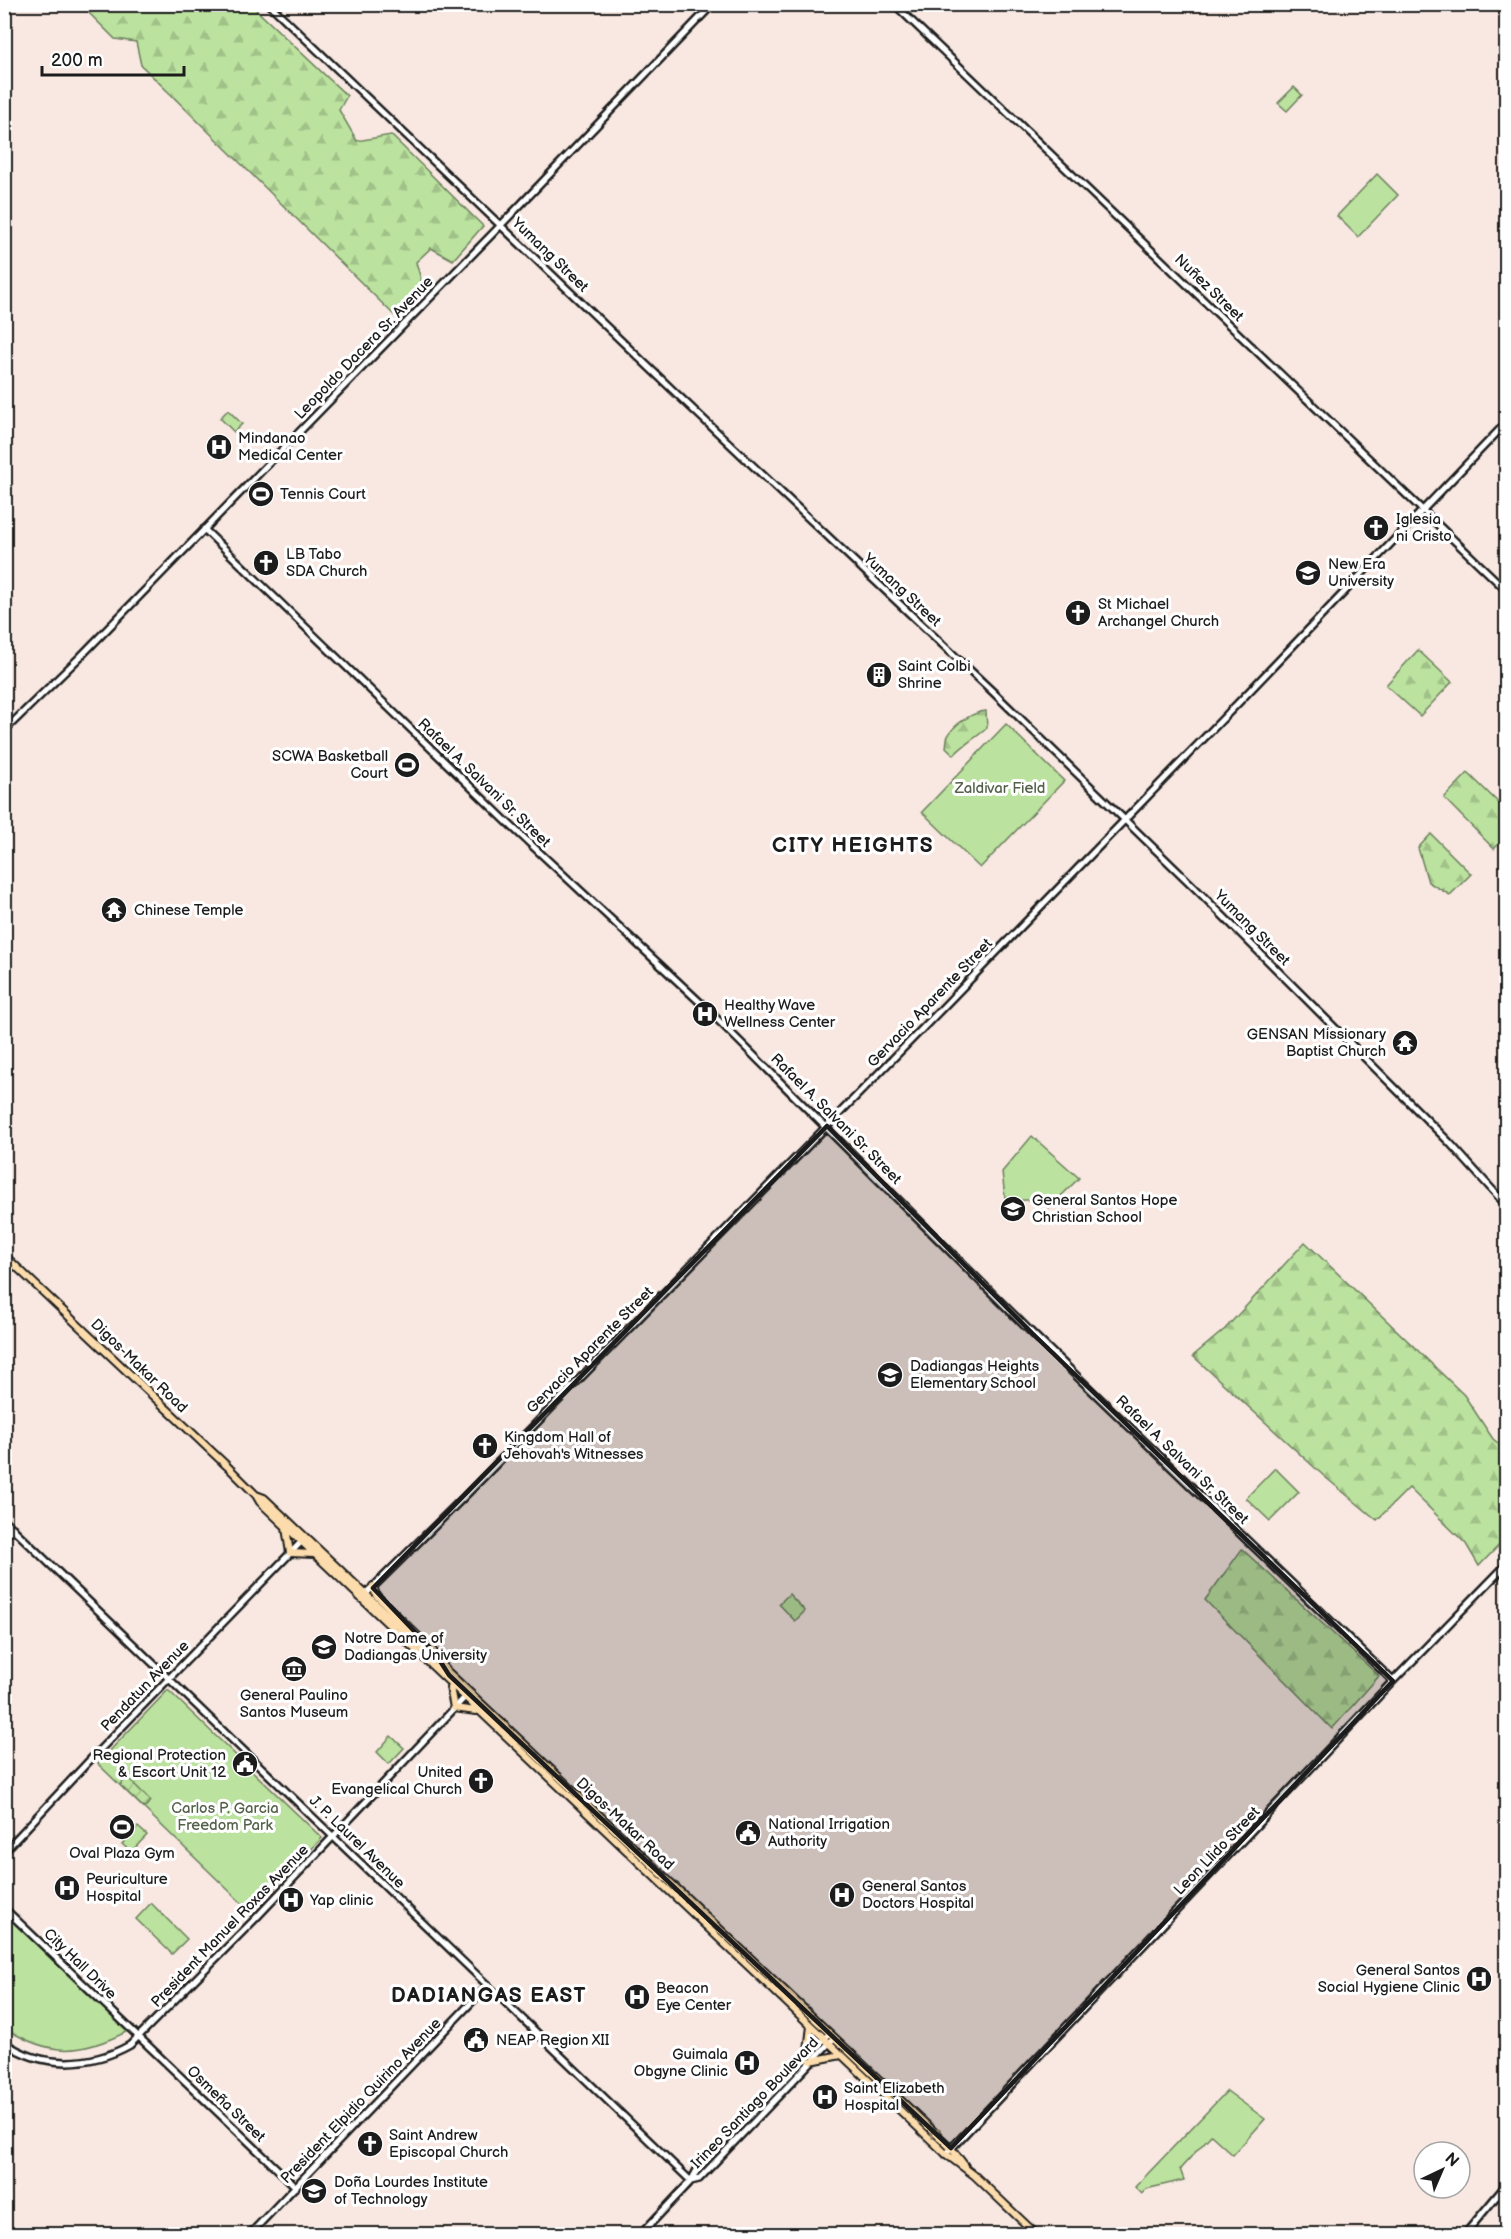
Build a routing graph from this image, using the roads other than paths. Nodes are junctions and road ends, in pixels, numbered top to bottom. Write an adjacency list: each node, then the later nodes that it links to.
1 (269, 4): 4 (main road, Yumang Street)
2 (713, 4): 4 (main road, Leopoldo Dacera Sr. Avenue)
3 (894, 4): 6 (main road, Nuñez Street)
4 (501, 225): 7 (main road, Leopoldo Dacera Sr. Avenue); 10 (main road, Yumang Street)
5 (1506, 423): 6 (main road, Gervacio Aparente Street)
6 (1424, 510): 8 (main road, Nuñez Street); 10 (main road, Gervacio Aparente Street)
7 (204, 529): 9 (main road, Leopoldo Dacera Sr. Avenue); 11 (main road, Rafael A. Salvani Sr. Street)
8 (1506, 590)
9 (4, 732)
10 (1124, 821): 11 (main road, Gervacio Aparente Street); 12 (main road, Yumang Street)
11 (827, 1126): 23 (main road, Gervacio Aparente Street); 27 (main road, Rafael A. Salvani Sr. Street)
12 (1506, 1205)
13 (4, 1255): 14 (main road, Digos-Makar Road)
14 (256, 1495): 16 (main road, Digos-Makar Road); 19 (main road, Digos-Makar Road)
15 (4, 1521): 17 (main road, J. P. Laurel Avenue)
16 (286, 1527): 19 (main road, Digos-Makar Road); 20 (main road)
17 (12, 1528): 18 (main road); 26 (main road, J. P. Laurel Avenue)
18 (4, 1537)
19 (303, 1540): 20 (main road, Pendatun Avenue); 21 (main road, Digos-Makar Road); 24 (main road, Digos-Makar Road)
20 (290, 1553): 21 (main road); 26 (main road, Pendatun Avenue)
21 (315, 1554): 28 (main road, Digos-Makar Road)
22 (1506, 1565): 27 (main road, Leon Llido Street)
23 (374, 1586): 24 (main road, Gervacio Aparente Street); 25 (main road)
24 (365, 1595): 25 (main road, Digos-Makar Road)
25 (449, 1675): 29 (main road, Digos-Makar Road)
26 (168, 1678): 32 (main road, J. P. Laurel Avenue); 33 (main road, Pendatun Avenue)
27 (1394, 1681): 42 (main road, Leon Llido Street)
28 (449, 1683): 29 (main road, Digos-Makar Road); 30 (main road)
29 (466, 1696): 30 (main road, President Manuel Roxas Avenue); 31 (main road, Digos-Makar Road); 38 (main road, Digos-Makar Road)
30 (454, 1708): 31 (main road); 32 (main road, President Manuel Roxas Avenue)
31 (478, 1711): 36 (main road, Digos-Makar Road)
32 (333, 1835): 35 (main road, J. P. Laurel Avenue); 37 (main road, President Manuel Roxas Avenue)
33 (4, 1852)
34 (4, 1908): 37 (main road, City Hall Drive)
35 (488, 1985): 45 (main road, J. P. Laurel Avenue); 47 (main road, President Elpidio Quirino Avenue)
36 (811, 2026): 38 (main road, Digos-Makar Road); 41 (main road)
37 (140, 2037): 39 (main road, President Manuel Roxas Avenue); 47 (main road, Osmeña Street)
38 (829, 2038): 40 (main road, Digos-Makar Road); 41 (main road, Irineo Santiago Boulevard); 42 (main road, Digos-Makar Road, one-way to 38)
39 (4, 2042)
40 (841, 2055): 41 (main road); 43 (main road, Digos-Makar Road)
41 (809, 2060): 45 (main road, Irineo Santiago Boulevard)
42 (951, 2148): 43 (main road, Leon Llido Street); 44 (main road, Digos-Makar Road)
43 (946, 2154): 44 (main road, Digos-Makar Road)
44 (974, 2175): 50 (main road, Digos-Makar Road)
45 (691, 2181): 49 (main road, Irineo Santiago Boulevard)
46 (1506, 2185): 51 (main road)
47 (296, 2187): 48 (main road, President Elpidio Quirino Avenue)
48 (250, 2235)
49 (641, 2235)
50 (1036, 2235)
51 (1465, 2235)

